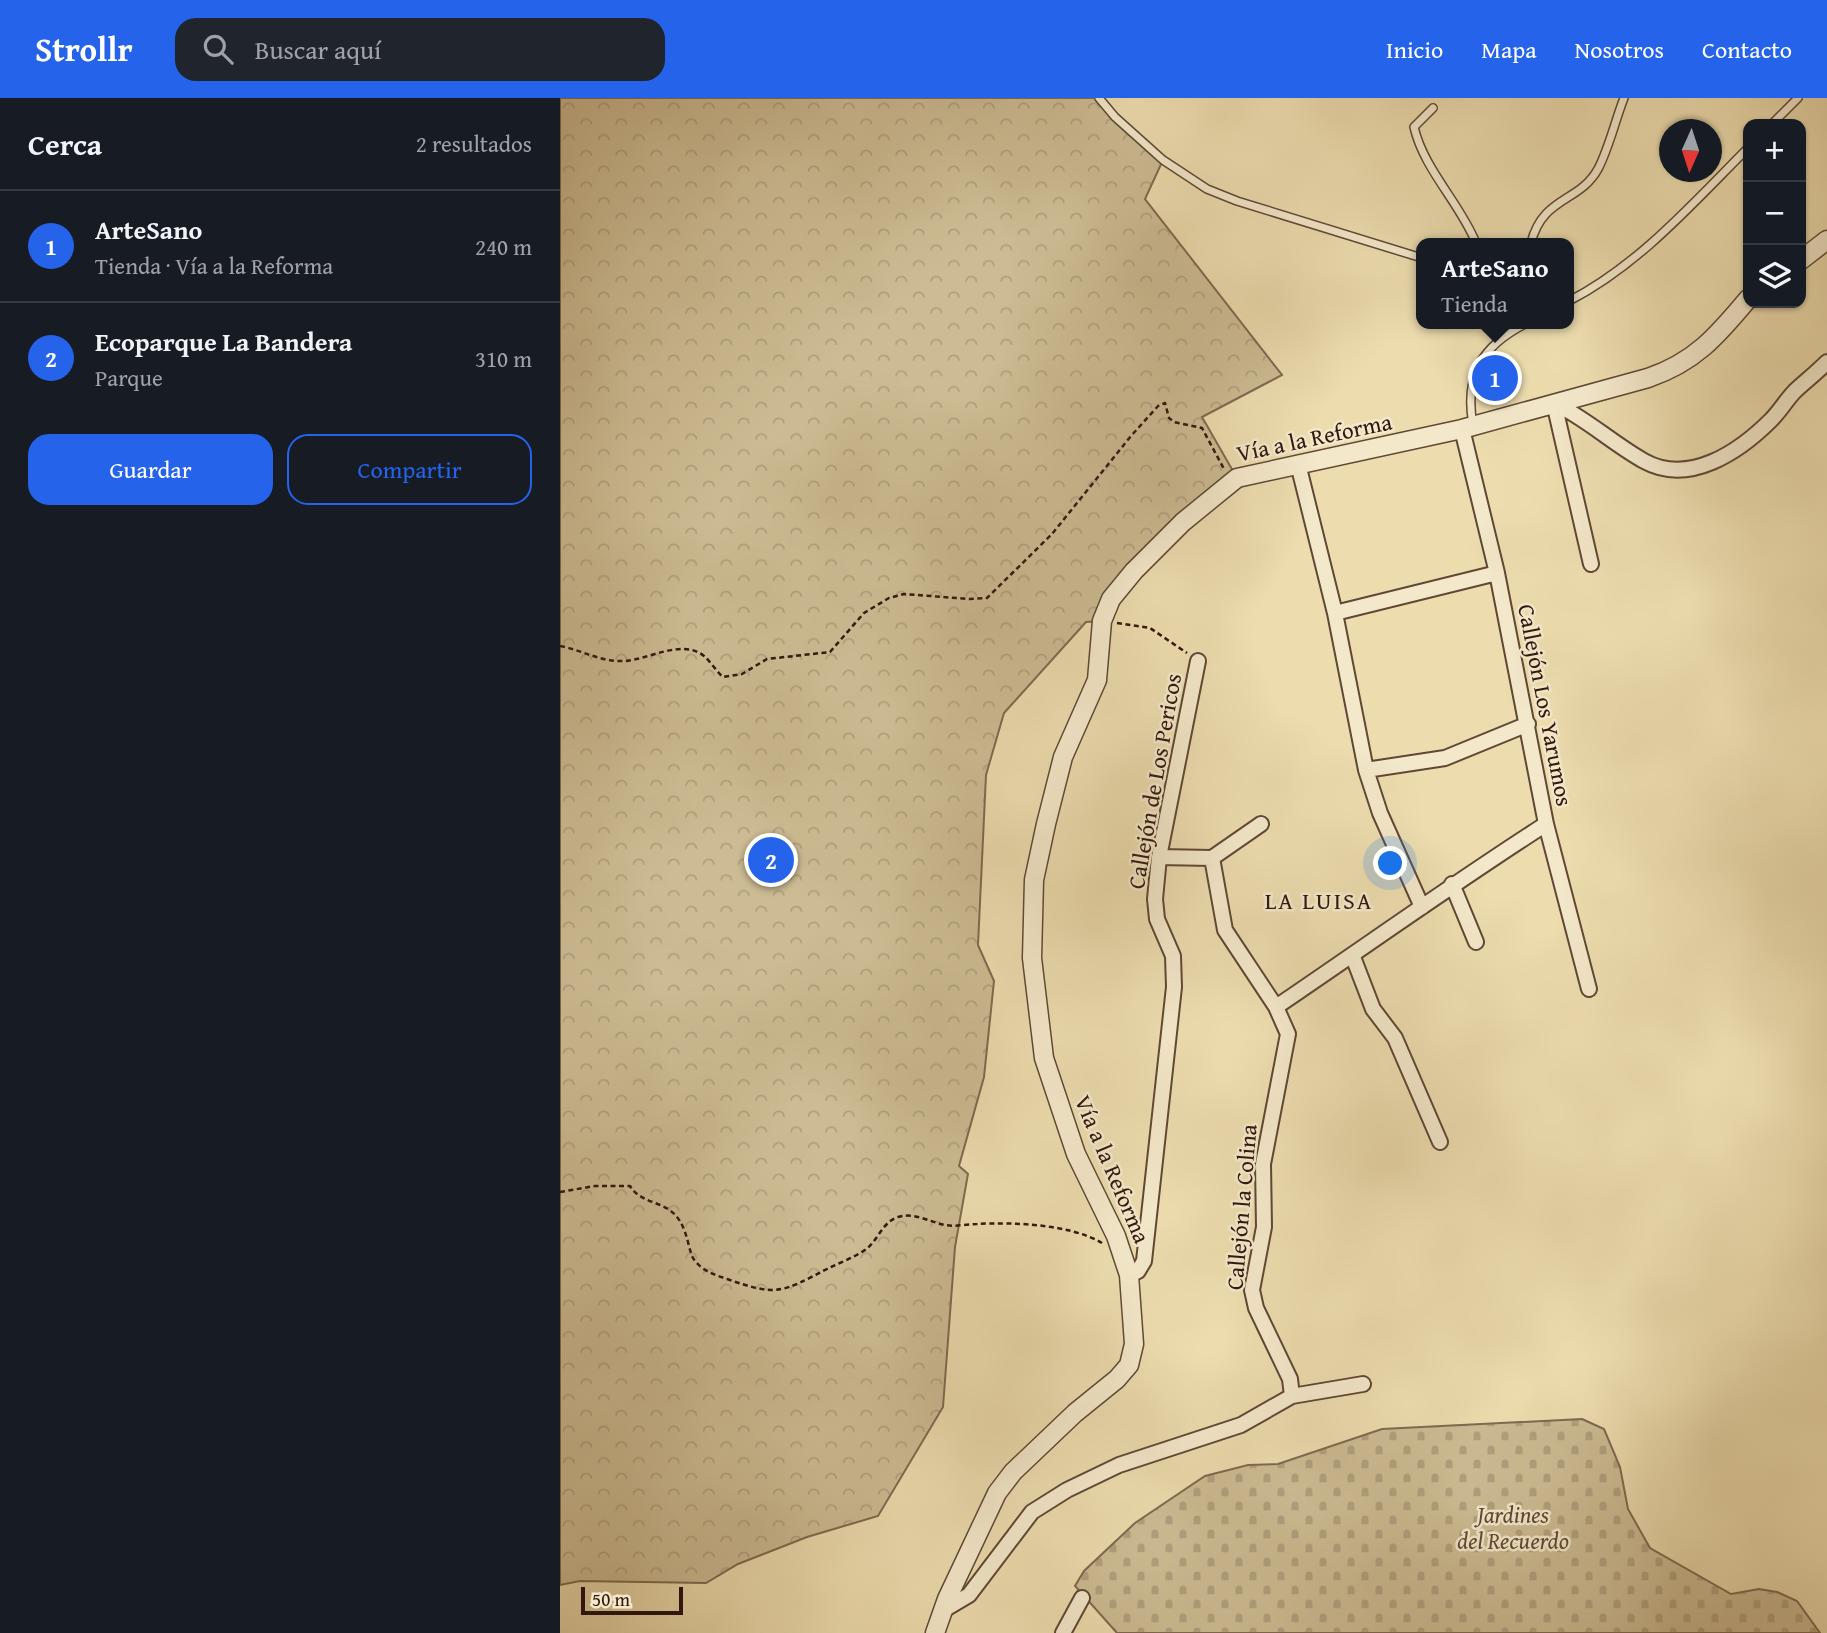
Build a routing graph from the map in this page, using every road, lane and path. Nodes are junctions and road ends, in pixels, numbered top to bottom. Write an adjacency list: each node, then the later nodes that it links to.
1 (1099, 98): 10 (lane)
2 (1624, 98): 8 (lane)
3 (1798, 98): 5 (lane)
4 (1433, 108): 7 (lane)
5 (1777, 119)
6 (1743, 153): 12 (lane)
7 (1474, 238)
8 (1533, 238)
9 (1827, 240): 11 (street)
10 (1416, 256)
11 (1806, 256)
12 (1574, 298)
13 (1743, 304): 18 (street, Vía a la Reforma)
14 (1504, 329): 16 (lane)
15 (1515, 329): 16 (lane)
16 (1500, 337): 19 (lane)
17 (1827, 362): 18 (street)
18 (1554, 402): 19 (street, Vía a la Reforma); 22 (street)
19 (1467, 427): 20 (street, Vía a la Reforma); 23 (street, Callejón Los Yarumos)
20 (1298, 464): 21 (street, Vía a la Reforma); 24 (street)
21 (1231, 481): 25 (street, Vía a la Reforma); 26 (path)
22 (1591, 564)
23 (1497, 573): 24 (street); 28 (street, Callejón Los Yarumos)
24 (1335, 612): 29 (street)
25 (1102, 621): 27 (path); 43 (street, Vía a la Reforma)
26 (560, 646)
27 (1198, 661): 32 (street, Callejón de Los Pericos)
28 (1528, 724): 29 (street); 31 (street, Callejón Los Yarumos)
29 (1366, 770): 35 (street)
30 (1261, 824): 33 (street)
31 (1546, 824): 34 (street); 38 (street, Callejón Los Yarumos)
32 (1159, 857): 33 (street); 43 (street, Callejón de Los Pericos)
33 (1212, 858): 39 (street, Callejón la Colina)
34 (1451, 884): 35 (street); 36 (street)
35 (1422, 907): 37 (street)
36 (1476, 942)
37 (1353, 957): 39 (street); 40 (street)
38 (1589, 989)
39 (1276, 1007): 45 (street, Callejón la Colina)
40 (1440, 1142)
41 (560, 1192): 42 (path)
42 (1107, 1249)
43 (1129, 1275): 47 (street, Vía a la Reforma)
44 (1363, 1384): 45 (street)
45 (1292, 1396): 47 (street)
46 (1082, 1598): 49 (street)
47 (942, 1611): 48 (street, Vía a la Reforma)
48 (935, 1633)
49 (1063, 1633)

